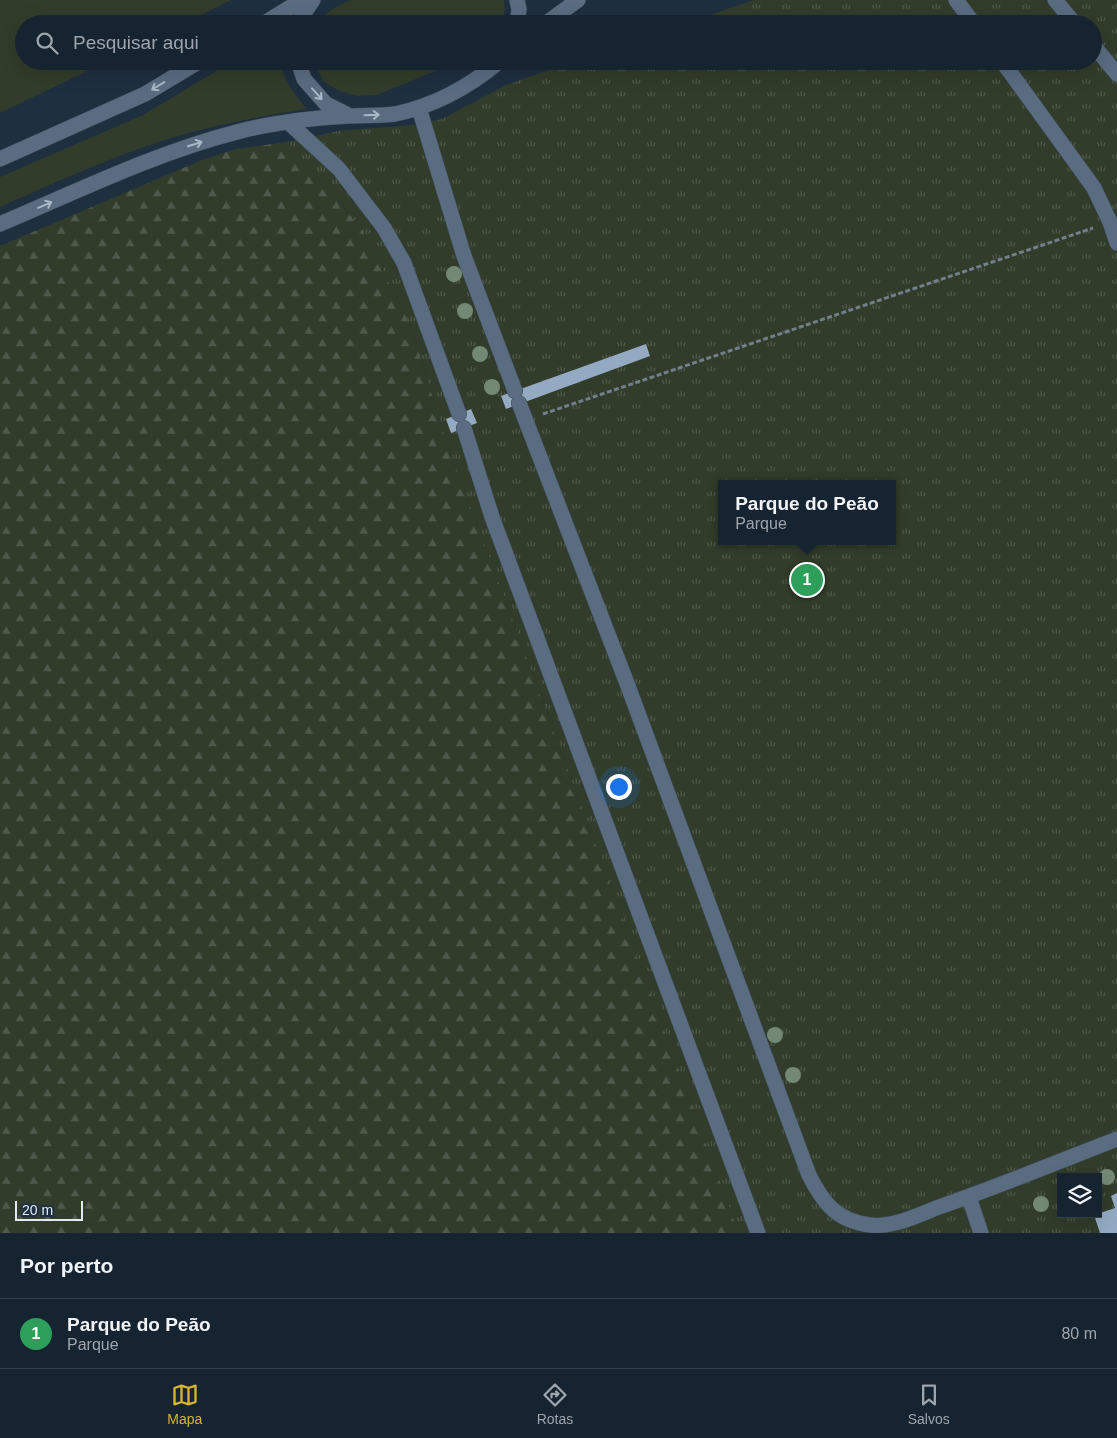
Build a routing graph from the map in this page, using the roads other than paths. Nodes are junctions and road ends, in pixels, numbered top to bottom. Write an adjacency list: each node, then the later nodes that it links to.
1 (302, 0): 7 (street)
2 (313, 0): 8 (street)
3 (517, 0): 9 (street)
4 (578, 0): 10 (street)
5 (956, 0): 11 (street)
6 (1055, 0): 12 (street)
7 (278, 15)
8 (303, 15)
9 (518, 15)
10 (558, 15)
11 (967, 15)
12 (1068, 15)
13 (1102, 56): 18 (street)
14 (185, 70): 22 (street, one-way to 22)
15 (301, 70): 20 (street, one-way to 20)
16 (490, 70): 19 (street)
17 (1009, 70): 24 (street)
18 (1117, 74)
19 (419, 108): 20 (street, one-way to 19); 26 (street)
20 (350, 116): 21 (street)
21 (288, 122): 23 (street, one-way to 21); 27 (street)
22 (0, 159)
23 (0, 224)
24 (1117, 243)
25 (1117, 1139): 26 (street)
26 (969, 1197): 28 (street)
27 (758, 1233)
28 (981, 1233)

